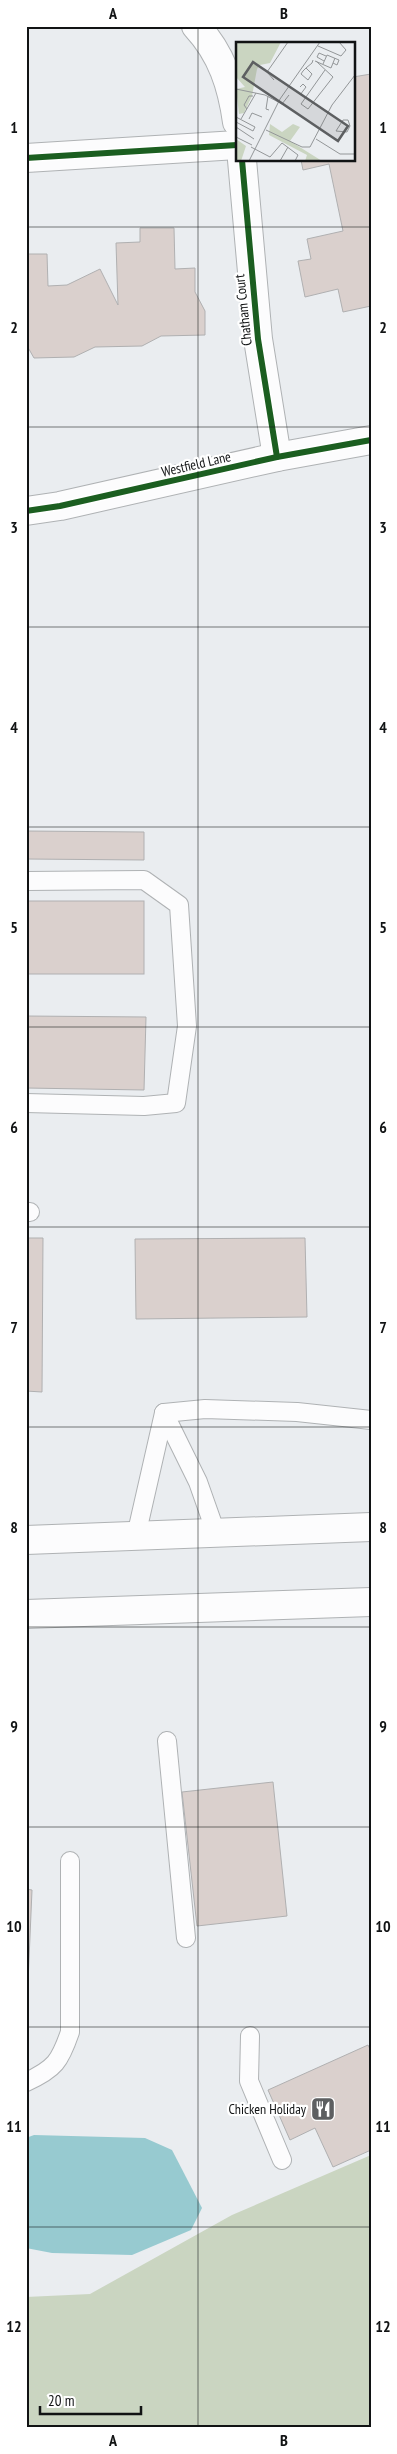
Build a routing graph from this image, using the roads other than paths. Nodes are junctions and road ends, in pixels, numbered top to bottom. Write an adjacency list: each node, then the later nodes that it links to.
1 (196, 26): 2 (main road)
2 (236, 116)
3 (236, 145): 4 (main road)
4 (26, 158)
5 (242, 161): 7 (main road, Chatham Court)
6 (371, 440): 7 (main road, Westfield Lane)
7 (277, 457): 8 (main road, Westfield Lane)
8 (26, 511)
9 (26, 881): 10 (lane)
10 (26, 1103)
11 (164, 1413): 12 (lane); 14 (lane); 15 (lane)
12 (371, 1420)
13 (371, 1527): 14 (main road)
14 (216, 1534): 15 (main road)
15 (136, 1536): 16 (main road)
16 (26, 1540)
17 (371, 1602): 18 (main road)
18 (26, 1614)
19 (167, 1741): 21 (lane)
20 (70, 1861): 23 (lane)
21 (186, 1938)
22 (250, 2036): 24 (lane)
23 (26, 2082)
24 (282, 2160)

